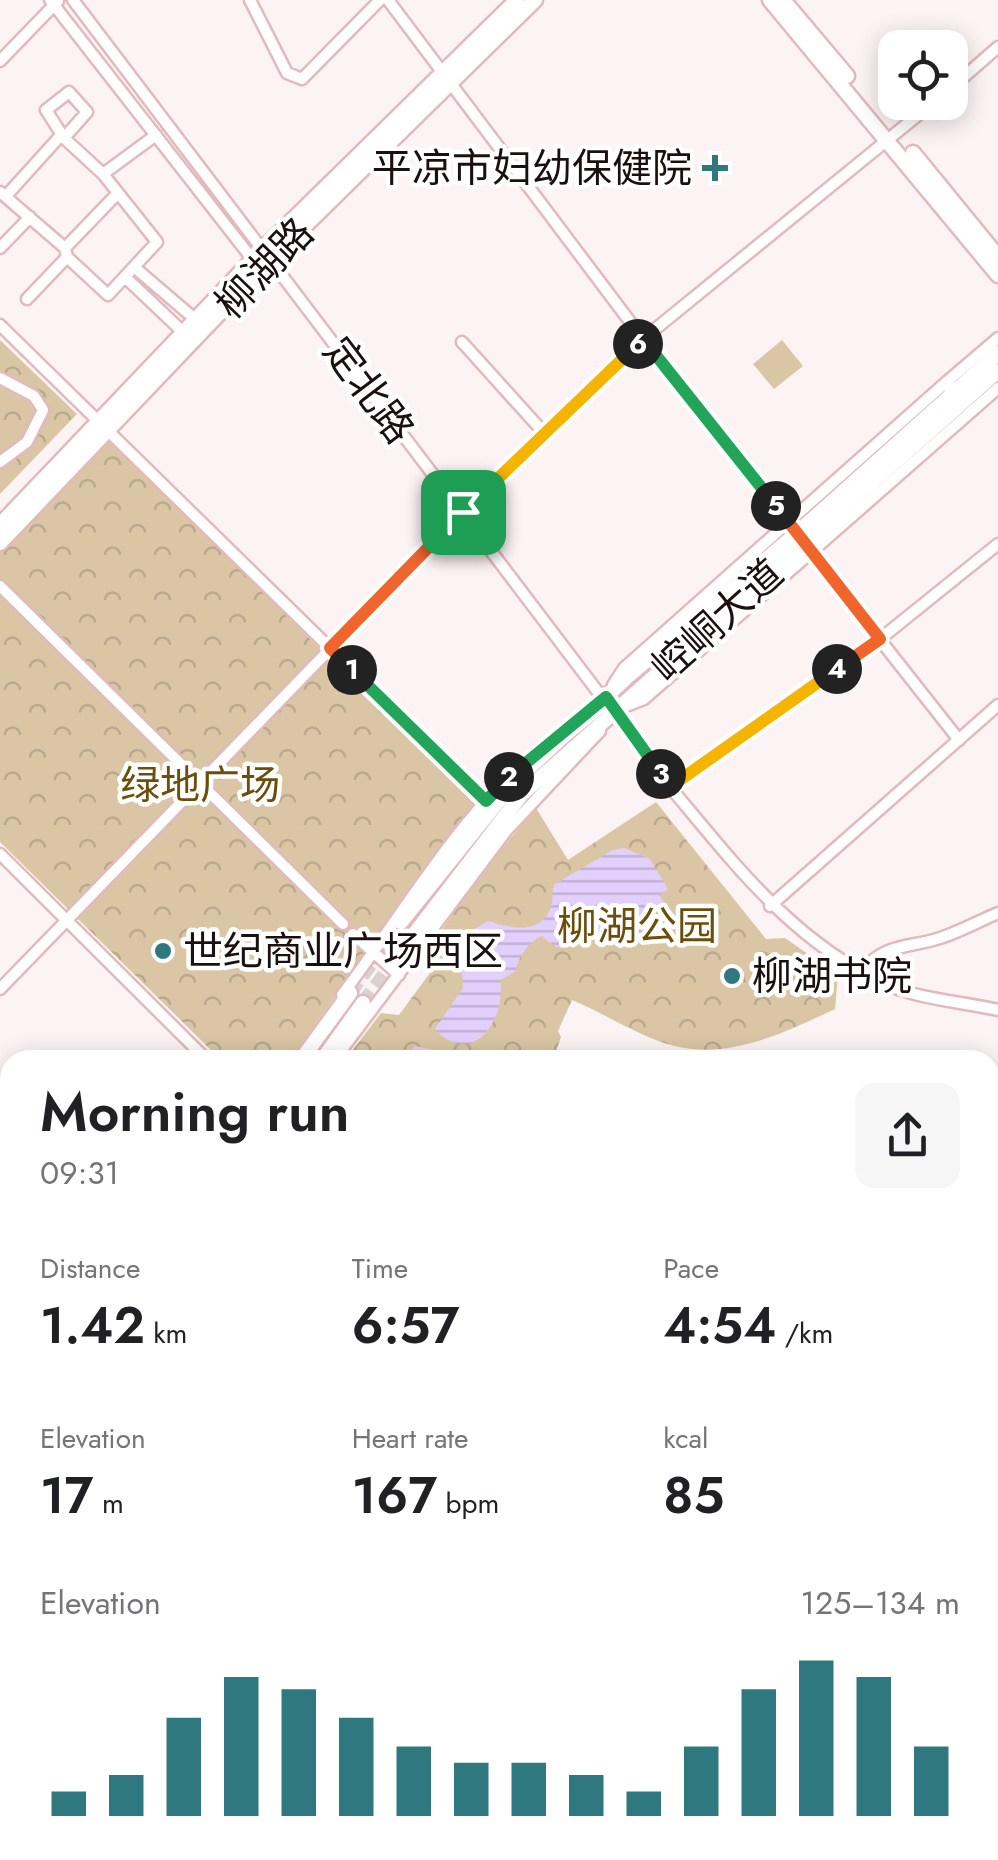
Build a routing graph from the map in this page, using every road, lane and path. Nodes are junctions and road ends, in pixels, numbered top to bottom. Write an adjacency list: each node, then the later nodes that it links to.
1 (73, 0): 23 (street, 定北路)
2 (250, 0): 3 (street)
3 (380, 0)
4 (388, 0): 13 (street)
5 (517, 0): 13 (main road, 柳湖路)
6 (535, 0): 13 (main road, 柳湖路)
7 (770, 0): 16 (main road)
8 (783, 0): 16 (main road)
9 (55, 1): 11 (street); 15 (street)
10 (998, 47): 12 (street)
11 (0, 61)
12 (968, 73)
13 (448, 77): 23 (main road, 柳湖路); 33 (street)
14 (914, 120): 16 (street)
15 (156, 135): 17 (street); 23 (street)
16 (894, 138): 24 (main road); 26 (main road); 33 (street)
17 (103, 174): 18 (street); 19 (street)
18 (3, 194): 20 (street)
19 (116, 196): 22 (street); 25 (street)
20 (30, 218): 21 (street); 22 (street)
21 (0, 248)
22 (66, 252): 27 (street); 28 (street)
23 (261, 256): 29 (main road, 柳湖路); 40 (main road, 柳湖路); 43 (street, 定北路)
24 (998, 257)
25 (134, 267): 27 (street); 29 (street)
26 (998, 275)
27 (124, 277): 31 (street)
28 (27, 299)
29 (196, 320): 31 (main road, 柳湖路)
30 (0, 324): 40 (street)
31 (184, 333): 40 (main road, 柳湖路)
32 (998, 338): 38 (street)
33 (643, 339): 41 (street); 45 (street)
34 (462, 342): 41 (street)
35 (998, 353): 38 (main road, 崆峒大道)
36 (998, 371): 45 (main road, 崆峒大道)
37 (0, 378): 42 (street)
38 (951, 387): 45 (main road, 崆峒大道)
39 (998, 388): 45 (street)
40 (104, 427): 44 (main road, 柳湖路); 46 (main road, 柳湖路); 50 (street)
41 (545, 434): 43 (street)
42 (0, 462)
43 (463, 512): 50 (street); 51 (street, 定北路)
44 (0, 524)
45 (800, 537): 49 (street); 51 (main road, 崆峒大道); 53 (main road, 崆峒大道)
46 (0, 543)
47 (998, 544): 49 (street)
48 (0, 586): 55 (street)
49 (880, 639): 54 (street); 56 (street)
50 (330, 648): 55 (street); 57 (street)
51 (606, 697): 53 (street, 定北路); 57 (street); 62 (main road, 崆峒大道)
52 (998, 705): 54 (street)
53 (616, 710): 56 (street, 定北路); 64 (main road, 崆峒大道); 68 (street)
54 (959, 740): 59 (street)
55 (203, 784): 61 (street); 63 (street)
56 (670, 787): 59 (street, 定北路)
57 (486, 801): 66 (street)
58 (0, 854): 61 (street)
59 (770, 906): 67 (street, 定北路)
60 (998, 913): 67 (street)
61 (66, 920): 69 (street); 73 (street)
62 (401, 922)
63 (343, 924)
64 (415, 933)
65 (353, 934): 66 (street)
66 (373, 954): 68 (street); 74 (street)
67 (862, 970): 72 (street, 定北路)
68 (399, 975): 77 (street)
69 (0, 989)
70 (350, 993): 75 (main road)
71 (363, 1003): 76 (main road)
72 (998, 1010)
73 (197, 1050)
74 (301, 1050)
75 (308, 1050)
76 (329, 1050)
77 (342, 1050)

